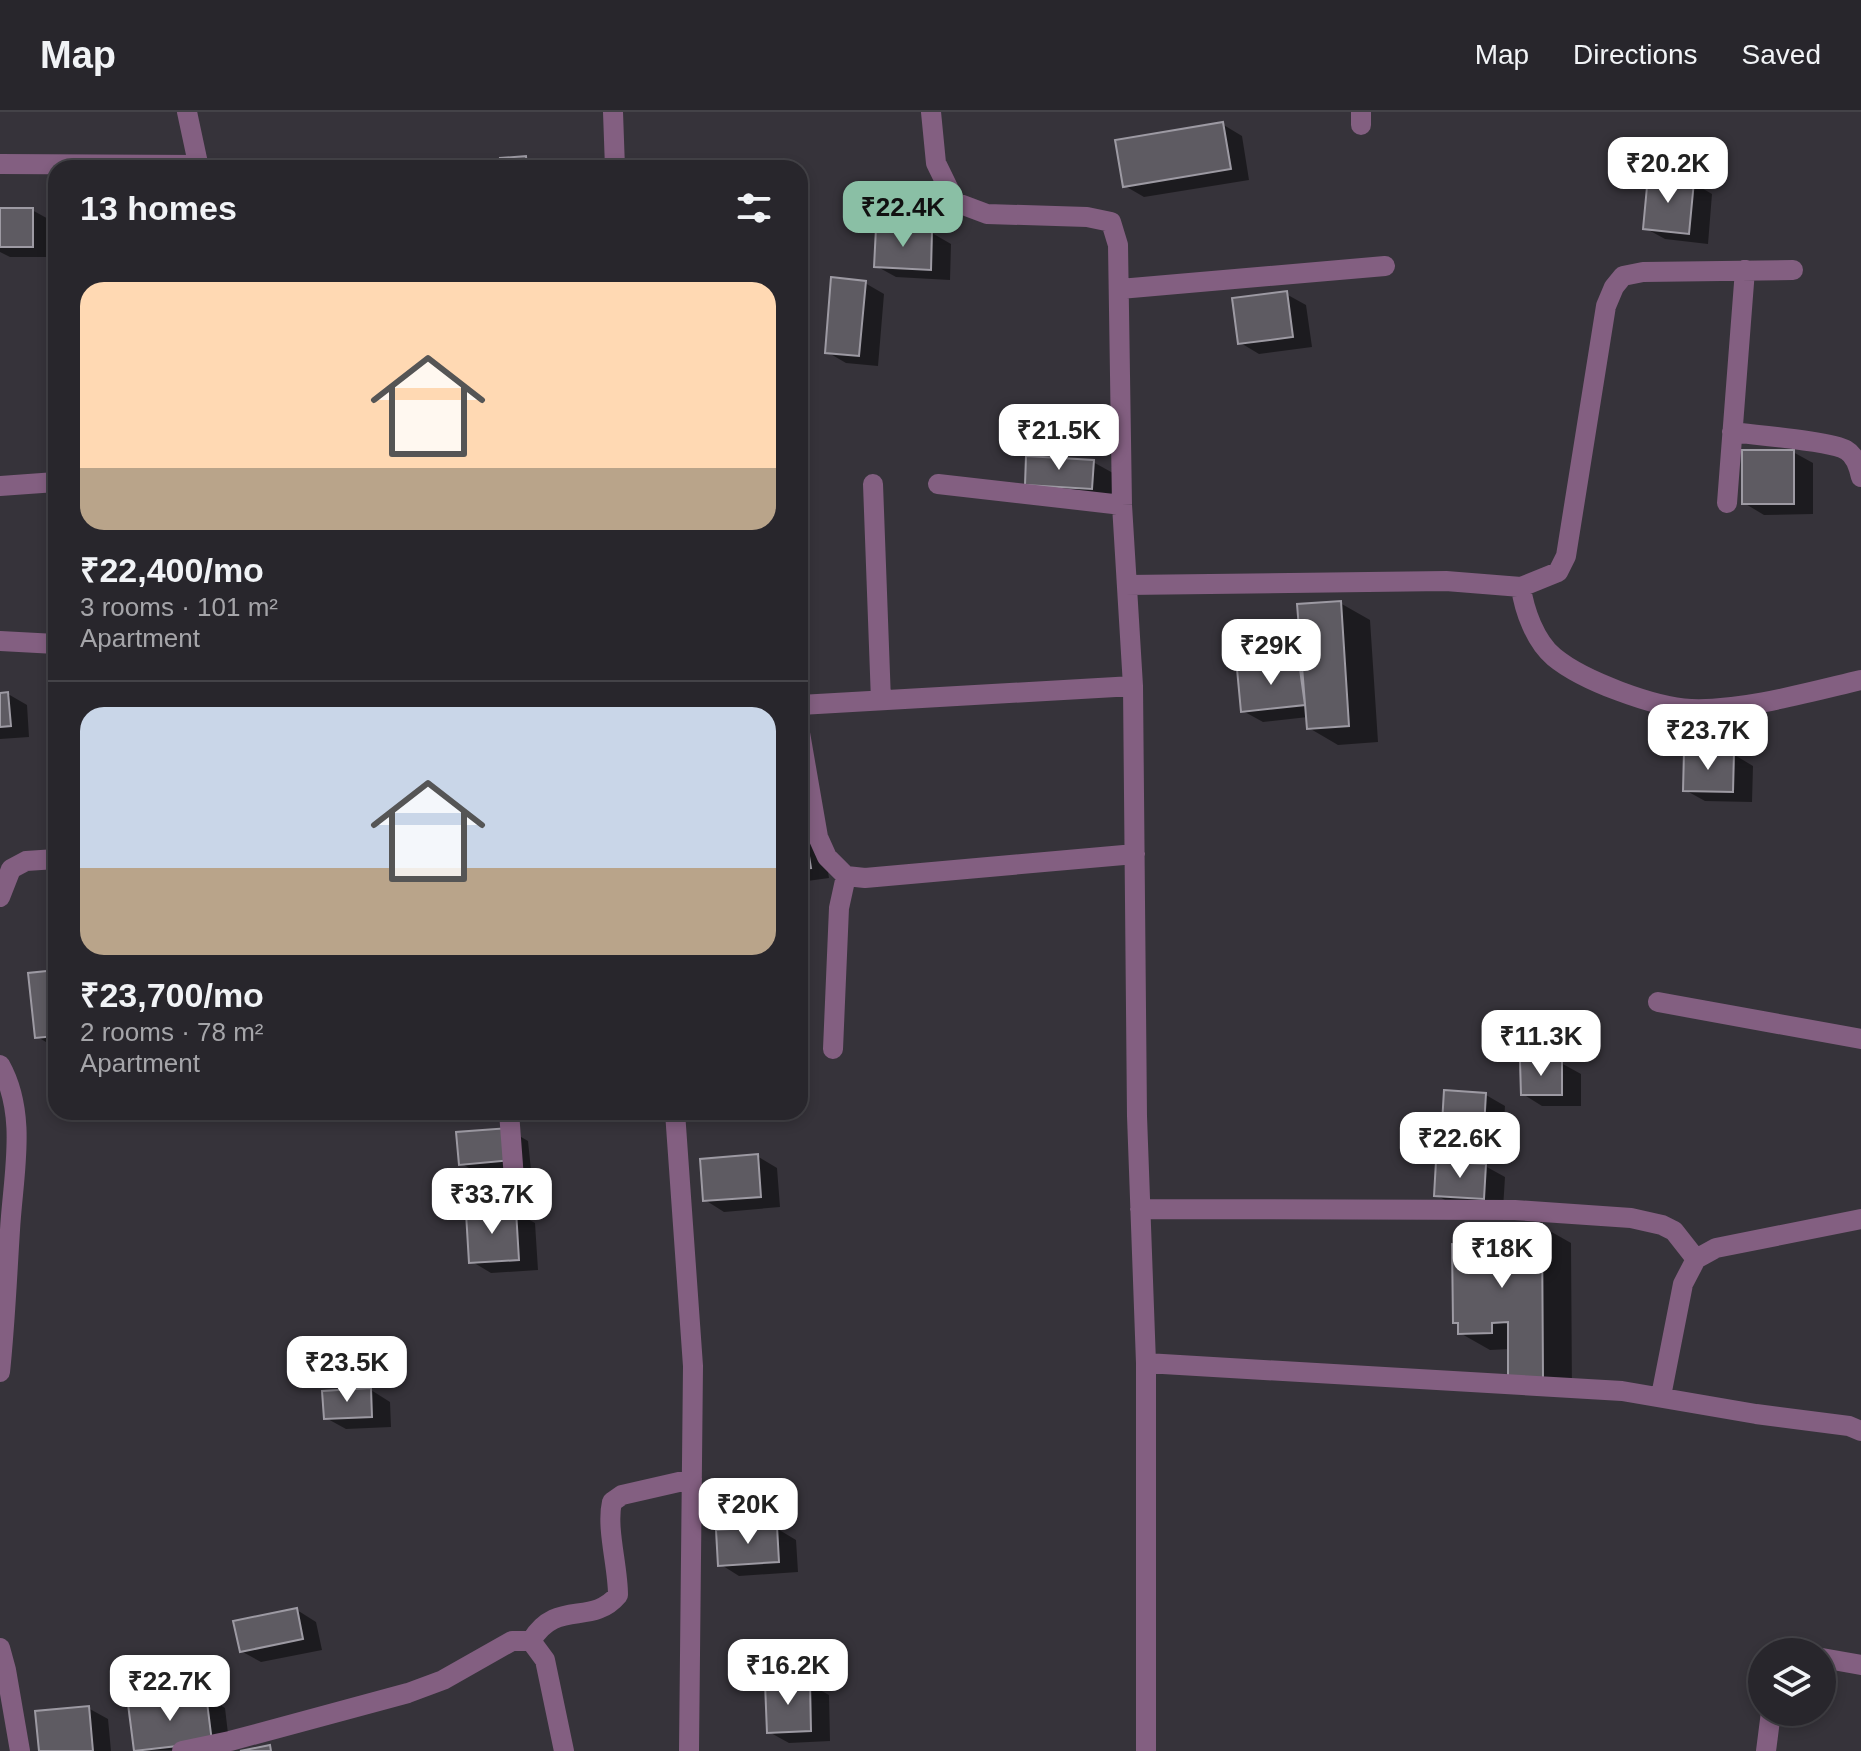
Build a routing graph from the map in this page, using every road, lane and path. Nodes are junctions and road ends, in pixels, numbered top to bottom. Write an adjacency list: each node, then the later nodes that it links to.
1 (187, 112): 4 (street)
2 (613, 112): 5 (street)
3 (931, 112): 11 (street)
4 (198, 160)
5 (615, 160)
6 (0, 164): 7 (street)
7 (48, 164)
8 (1385, 266): 11 (street)
9 (1745, 270): 10 (street); 12 (street); 21 (street)
10 (1793, 270)
11 (1120, 289): 19 (street)
12 (1732, 432): 13 (street); 18 (street)
13 (1861, 477)
14 (48, 483): 17 (street)
15 (873, 484): 26 (street)
16 (938, 484): 19 (street)
17 (0, 486)
18 (1727, 503)
19 (1122, 505): 20 (street)
20 (1127, 585): 21 (street); 25 (street)
21 (1521, 587): 24 (street)
22 (0, 641): 23 (street)
23 (48, 644)
24 (1861, 680)
25 (1133, 686): 26 (street); 29 (street)
26 (881, 701): 27 (street)
27 (808, 705)
28 (808, 779): 31 (street)
29 (1135, 854): 31 (street); 40 (street)
30 (48, 860): 32 (street)
31 (846, 876): 35 (street)
32 (0, 897)
33 (1658, 1002): 34 (street)
34 (1861, 1039)
35 (833, 1049)
36 (0, 1065): 41 (street)
37 (510, 1120): 39 (street)
38 (676, 1120): 48 (street)
39 (515, 1192)
40 (1140, 1209): 43 (street); 44 (street)
41 (5, 1214): 45 (street)
42 (1861, 1219): 43 (street)
43 (1696, 1259): 46 (street)
44 (1146, 1363): 46 (street); 58 (street)
45 (0, 1372)
46 (1661, 1396): 47 (street)
47 (1861, 1431)
48 (692, 1479): 49 (street); 57 (street)
49 (531, 1641): 55 (street); 56 (street)
50 (0, 1648): 54 (street)
51 (1836, 1661): 52 (street)
52 (1861, 1665)
53 (1769, 1726): 59 (street)
54 (20, 1751)
55 (182, 1751)
56 (564, 1751)
57 (689, 1751)
58 (1146, 1751)
59 (1766, 1751)

